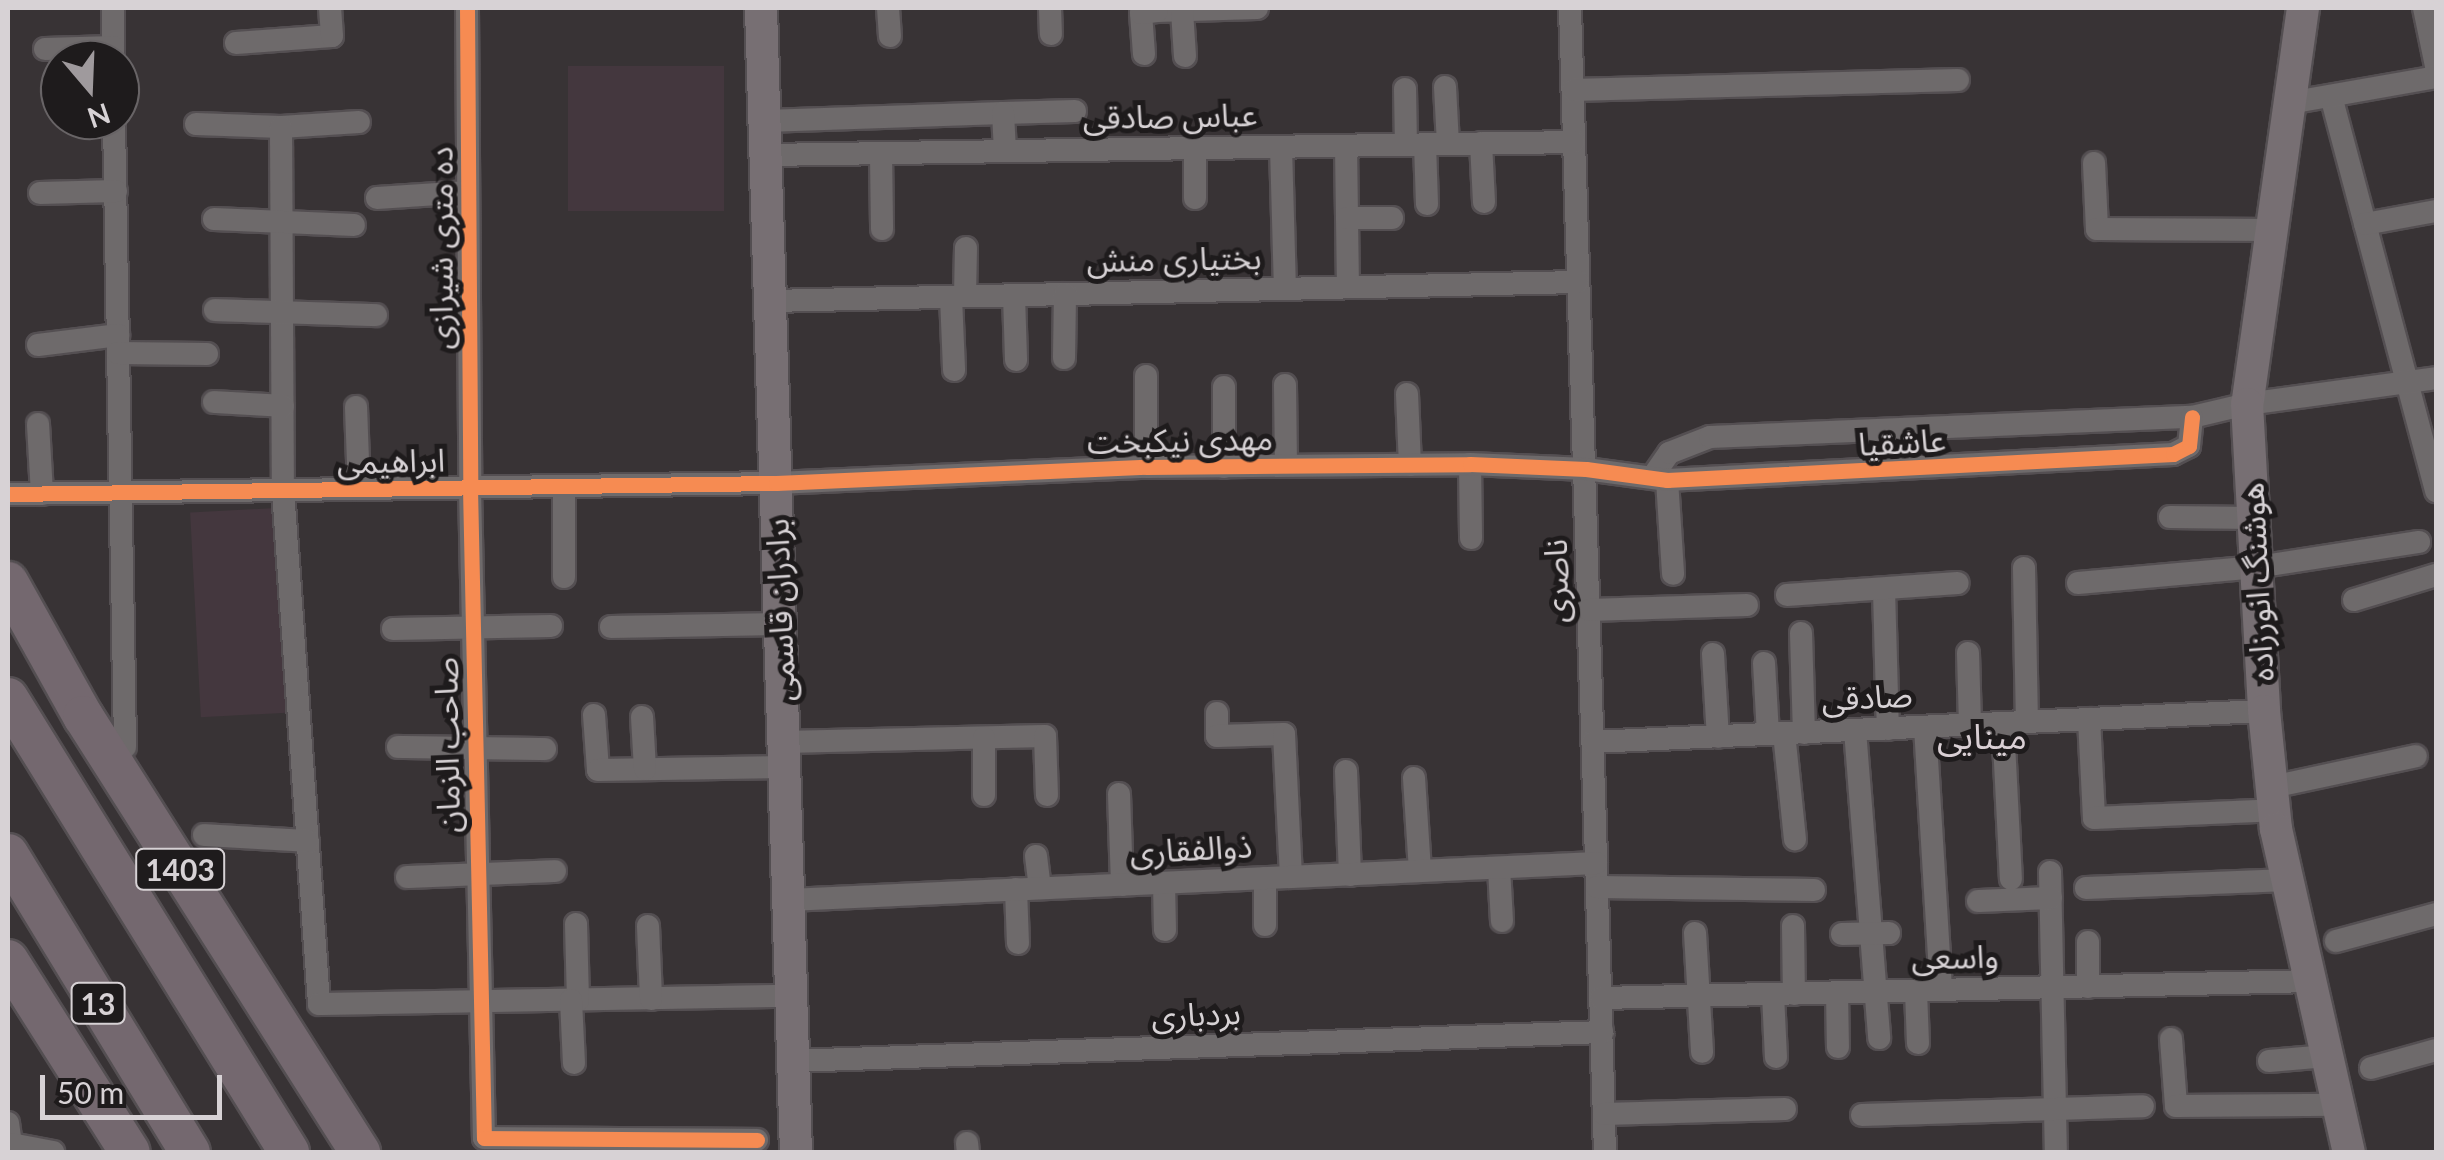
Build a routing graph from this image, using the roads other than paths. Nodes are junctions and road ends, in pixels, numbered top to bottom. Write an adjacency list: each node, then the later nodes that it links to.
1 (112, 8): 15 (street)
2 (330, 8): 16 (street)
3 (467, 8): 45 (street, ده متری شیرازی)
4 (761, 8): 29 (main road, برادران قاسمی)
5 (888, 8): 14 (street)
6 (1050, 8): 13 (street)
7 (1254, 8): 12 (street)
8 (1570, 8): 24 (street, ناصری)
9 (2303, 8): 26 (main road, هوشنگ انورزاده)
10 (2424, 8): 19 (street)
11 (1157, 9): 12 (street); 17 (street)
12 (1182, 11): 18 (street)
13 (1051, 34)
14 (890, 36)
15 (113, 40)
16 (236, 43)
17 (1144, 54)
18 (1185, 56)
19 (2436, 66)
20 (2436, 77): 25 (street)
21 (1958, 80): 24 (street)
22 (1446, 87): 36 (street)
23 (1406, 89): 36 (street)
24 (1572, 90): 34 (street, ناصری)
25 (2330, 96): 26 (street); 57 (street)
26 (2289, 103): 59 (main road, هوشنگ انورزاده)
27 (1074, 111): 28 (street)
28 (1004, 113): 29 (street); 40 (street)
29 (765, 121): 42 (main road, برادران قاسمی)
30 (358, 122): 32 (street)
31 (196, 124): 32 (street)
32 (282, 127): 55 (street)
33 (115, 140): 44 (street)
34 (1574, 142): 35 (street, عباس صادقی); 61 (street, ناصری)
35 (1480, 143): 36 (street, عباس صادقی); 49 (street)
36 (1426, 144): 37 (street, عباس صادقی); 50 (street)
37 (1346, 146): 38 (street, عباس صادقی); 52 (street)
38 (1281, 147): 39 (street, عباس صادقی); 63 (street)
39 (1196, 148): 40 (street, عباس صادقی); 48 (street)
40 (1005, 151): 41 (street, عباس صادقی)
41 (881, 154): 42 (street, عباس صادقی); 58 (street)
42 (766, 155): 67 (main road, برادران قاسمی)
43 (2094, 163): 59 (street)
44 (116, 192): 46 (street); 71 (street)
45 (468, 192): 47 (street); 98 (street, ده متری شیرازی)
46 (40, 193)
47 (377, 198)
48 (1196, 198)
49 (1484, 202)
50 (1427, 204)
51 (2436, 211): 57 (street)
52 (1348, 218): 53 (street); 62 (street)
53 (1392, 218)
54 (214, 219): 55 (street)
55 (282, 220): 56 (street); 69 (street)
56 (354, 224)
57 (2365, 224): 80 (street)
58 (882, 229)
59 (2273, 230): 84 (main road, هوشنگ انورزاده)
60 (966, 248): 66 (street)
61 (1578, 282): 62 (street, بختیاری منش); 94 (street, ناصری)
62 (1348, 287): 63 (street, بختیاری منش)
63 (1285, 289): 64 (street, بختیاری منش)
64 (1065, 294): 65 (street, بختیاری منش); 74 (street)
65 (1014, 295): 66 (street, بختیاری منش); 75 (street)
66 (958, 296): 67 (street, بختیاری منش); 76 (street)
67 (770, 301): 96 (main road, برادران قاسمی)
68 (214, 310): 69 (street)
69 (282, 315): 70 (street); 85 (street)
70 (376, 315)
71 (118, 344): 72 (street); 73 (street); 102 (street)
72 (38, 345)
73 (207, 354)
74 (1064, 358)
75 (1016, 360)
76 (954, 370)
77 (1146, 376): 91 (street)
78 (2436, 378): 80 (street)
79 (1285, 385): 92 (street)
80 (2408, 386): 84 (street); 101 (street)
81 (1224, 388): 93 (street)
82 (1408, 394): 90 (street)
83 (214, 402): 85 (street)
84 (2247, 404): 87 (street); 106 (main road, هوشنگ انورزاده)
85 (283, 406): 100 (street)
86 (356, 406): 99 (street)
87 (2192, 416): 95 (street, عاشقیا); 95 (street, عاشقیا)
88 (38, 424): 104 (street)
89 (1470, 464): 90 (street, مهدی نیکبخت); 94 (street, مهدی نیکبخت); 107 (street)
90 (1410, 465): 92 (street, مهدی نیکبخت)
91 (1146, 466): 93 (street, مهدی نیکبخت); 96 (street, مهدی نیکبخت)
92 (1286, 466): 93 (street, مهدی نیکبخت)
93 (1224, 468)
94 (1586, 469): 95 (street, عاشقیا); 123 (street, ناصری)
95 (1660, 478): 112 (street)
96 (776, 483): 97 (street, ابراهیمی); 124 (main road, برادران قاسمی)
97 (564, 486): 98 (street, ابراهیمی); 114 (street)
98 (470, 488): 99 (street, ابراهیمی); 127 (street, صاحب الزمان)
99 (360, 489): 100 (street, ابراهیمی)
100 (284, 490): 102 (street, ابراهیمی); 163 (street)
101 (2436, 490)
102 (121, 493): 104 (street, ابراهیمی); 148 (street)
103 (8, 494): 104 (street, ابراهیمی)
104 (42, 494)
105 (2170, 517): 106 (street)
106 (2253, 518): 110 (main road, هوشنگ انورزاده)
107 (1471, 538)
108 (2419, 542): 109 (street)
109 (2392, 546): 110 (street); 118 (street)
110 (2257, 567): 117 (street); 134 (main road, هوشنگ انورزاده)
111 (2024, 568): 139 (street)
112 (1672, 574)
113 (2436, 575): 118 (street)
114 (564, 577)
115 (8, 582): 239 (highway, 1403)
116 (1958, 583): 119 (street)
117 (2078, 583)
118 (2405, 584): 121 (street)
119 (1884, 590): 120 (street); 142 (street)
120 (1787, 594)
121 (2354, 600)
122 (1747, 605): 123 (street)
123 (1589, 610): 147 (street, ناصری)
124 (780, 624): 126 (street); 152 (main road, برادران قاسمی)
125 (551, 626): 127 (street)
126 (611, 627)
127 (473, 628): 128 (street); 150 (street, صاحب الزمان)
128 (393, 629)
129 (1801, 634): 144 (street)
130 (1968, 652): 140 (street)
131 (1713, 654): 145 (street)
132 (1764, 663): 144 (street)
133 (8, 698): 238 (highway, 13)
134 (2264, 710): 138 (street, صادقی); 160 (main road, هوشنگ انورزاده)
135 (1217, 713): 174 (street)
136 (594, 715): 154 (street)
137 (642, 717): 154 (street)
138 (2089, 719): 139 (street, صادقی); 160 (street)
139 (2015, 722): 140 (street, صادقی); 176 (street)
140 (1970, 724): 141 (street, صادقی)
141 (1925, 727): 142 (street, صادقی); 204 (street)
142 (1888, 728): 143 (street, صادقی)
143 (1855, 730): 144 (street, صادقی); 194 (street)
144 (1786, 733): 145 (street, صادقی); 162 (street)
145 (1718, 737): 147 (street, صادقی)
146 (984, 738): 152 (street); 158 (street); 159 (street)
147 (1593, 742): 172 (street, ناصری)
148 (125, 747)
149 (398, 747): 150 (street)
150 (475, 748): 151 (street); 170 (street, صاحب الزمان)
151 (545, 749)
152 (784, 755): 154 (street); 184 (main road, برادران قاسمی)
153 (2416, 756): 160 (street)
154 (645, 769)
155 (1346, 771): 171 (street)
156 (1414, 778): 168 (street)
157 (1119, 794): 179 (street)
158 (984, 795)
159 (1047, 796)
160 (2273, 798): 177 (main road, هوشنگ انورزاده)
161 (204, 835): 163 (street)
162 (1795, 839)
163 (308, 841): 213 (street)
164 (8, 854): 237 (highway, 13)
165 (1036, 856): 181 (street)
166 (1499, 868): 168 (street, ذوالفقاری); 172 (street, ذوالفقاری); 187 (street)
167 (555, 871): 170 (street)
168 (1420, 871): 171 (street, ذوالفقاری)
169 (2050, 872): 183 (street)
170 (477, 873): 173 (street); 213 (street, صاحب الزمان)
171 (1350, 874): 174 (street, ذوالفقاری)
172 (1597, 875): 182 (street, ذوالفقاری); 210 (street, ناصری)
173 (407, 877)
174 (1291, 877): 175 (street, ذوالفقاری)
175 (1265, 878): 178 (street, ذوالفقاری); 189 (street)
176 (2011, 878)
177 (2288, 880): 180 (street); 200 (main road, هوشنگ انورزاده)
178 (1164, 883): 179 (street, ذوالفقاری); 192 (street)
179 (1122, 885): 181 (street, ذوالفقاری)
180 (2086, 888)
181 (1028, 889): 184 (street, ذوالفقاری); 196 (street)
182 (1814, 890)
183 (2051, 898): 185 (street); 202 (street)
184 (788, 900): 208 (main road, برادران قاسمی)
185 (1978, 901)
186 (2436, 914): 198 (street)
187 (1502, 920)
188 (576, 924): 212 (street)
189 (1265, 924)
190 (648, 926): 211 (street)
191 (1793, 926): 207 (street)
192 (1165, 930)
193 (1695, 933): 209 (street)
194 (1878, 933): 195 (street); 206 (street)
195 (1842, 934)
196 (1018, 942)
197 (2088, 942): 201 (street)
198 (2336, 942)
199 (8, 960): 236 (highway)
200 (2310, 981): 201 (street, واسعی); 221 (main road, هوشنگ انورزاده)
201 (2088, 986): 202 (street, واسعی)
202 (2053, 987): 204 (street, واسعی); 230 (street)
203 (1916, 990): 204 (street, واسعی); 206 (street, واسعی); 217 (street)
204 (1941, 990)
205 (1838, 992): 206 (street, واسعی); 207 (street, واسعی); 218 (street)
206 (1874, 992): 215 (street)
207 (1783, 994): 209 (street, واسعی); 222 (street)
208 (791, 996): 211 (street); 223 (main road, برادران قاسمی)
209 (1699, 996): 210 (street, واسعی); 220 (street)
210 (1601, 998): 214 (street, ناصری)
211 (650, 999): 212 (street)
212 (574, 1000): 213 (street); 225 (street)
213 (480, 1002): 234 (street, صاحب الزمان)
214 (1602, 1032): 223 (street, بردباری); 231 (street, ناصری)
215 (1879, 1038)
216 (2171, 1039): 227 (street)
217 (1918, 1043)
218 (1838, 1046)
219 (2436, 1050): 226 (street)
220 (1702, 1052)
221 (2327, 1056): 224 (street); 227 (main road, هوشنگ انورزاده)
222 (1776, 1057)
223 (793, 1061): 240 (main road, برادران قاسمی)
224 (2269, 1061)
225 (574, 1063)
226 (2371, 1068)
227 (2338, 1105): 243 (main road, هوشنگ انورزاده)
228 (2144, 1106): 230 (street)
229 (1785, 1109): 231 (street)
230 (2056, 1110): 232 (street); 242 (street)
231 (1604, 1114): 241 (street, ناصری)
232 (1862, 1115)
233 (9, 1133): 235 (street)
234 (758, 1140)
235 (53, 1152)
236 (130, 1152)
237 (190, 1152)
238 (288, 1152)
239 (360, 1152)
240 (796, 1152)
241 (1606, 1152)
242 (2056, 1152)
243 (2349, 1152)

